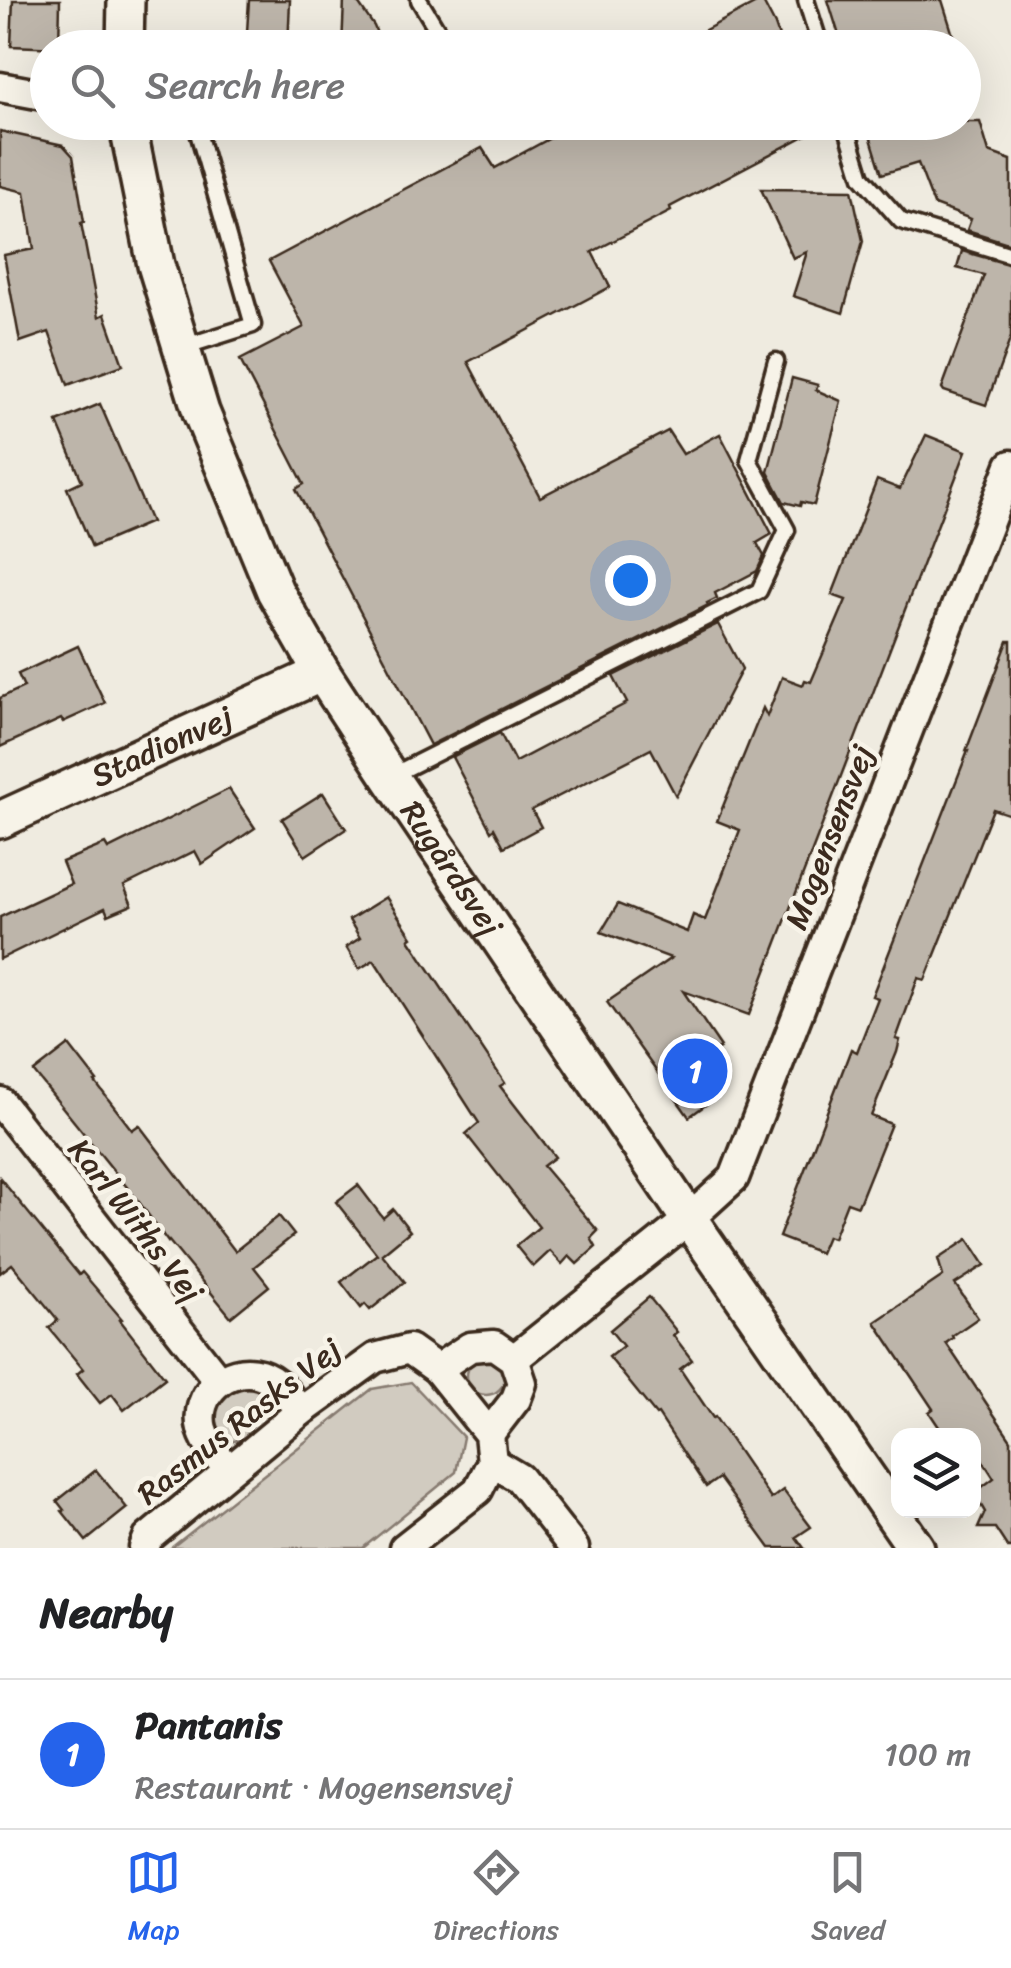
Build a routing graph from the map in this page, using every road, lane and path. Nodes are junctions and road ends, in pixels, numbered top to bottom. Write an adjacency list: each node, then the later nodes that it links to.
1 (126, 0): 4 (street)
2 (420, 0): 5 (lane)
3 (806, 0): 6 (lane)
4 (125, 30)
5 (438, 30)
6 (815, 30)
7 (0, 87): 8 (street)
8 (30, 93)
9 (131, 140): 13 (street, Rugårdsvej)
10 (200, 140): 13 (lane)
11 (851, 140): 12 (lane)
12 (1011, 255)
13 (181, 347): 16 (street, Rugårdsvej)
14 (776, 362): 17 (lane)
15 (1011, 465): 20 (street, Mogensensvej)
16 (322, 673): 17 (street, Rugårdsvej); 18 (street, Stadionvej)
17 (390, 777): 20 (street, Rugårdsvej)
18 (0, 820)
19 (0, 1102): 23 (street, Karl Withs Vej)
20 (689, 1220): 21 (street); 31 (street, Rugårdsvej)
21 (514, 1359): 22 (street); 25 (street)
22 (436, 1369): 24 (street, Rasmus Rasks Vej); 25 (street)
23 (218, 1380): 24 (street); 27 (street)
24 (300, 1412): 27 (street, Rasmus Rasks Vej)
25 (489, 1434): 26 (street)
26 (492, 1462): 29 (street); 30 (street)
27 (229, 1469): 28 (street, Rasmus Rasks Vej)
28 (144, 1548)
29 (404, 1548)
30 (574, 1548)
31 (916, 1548)

